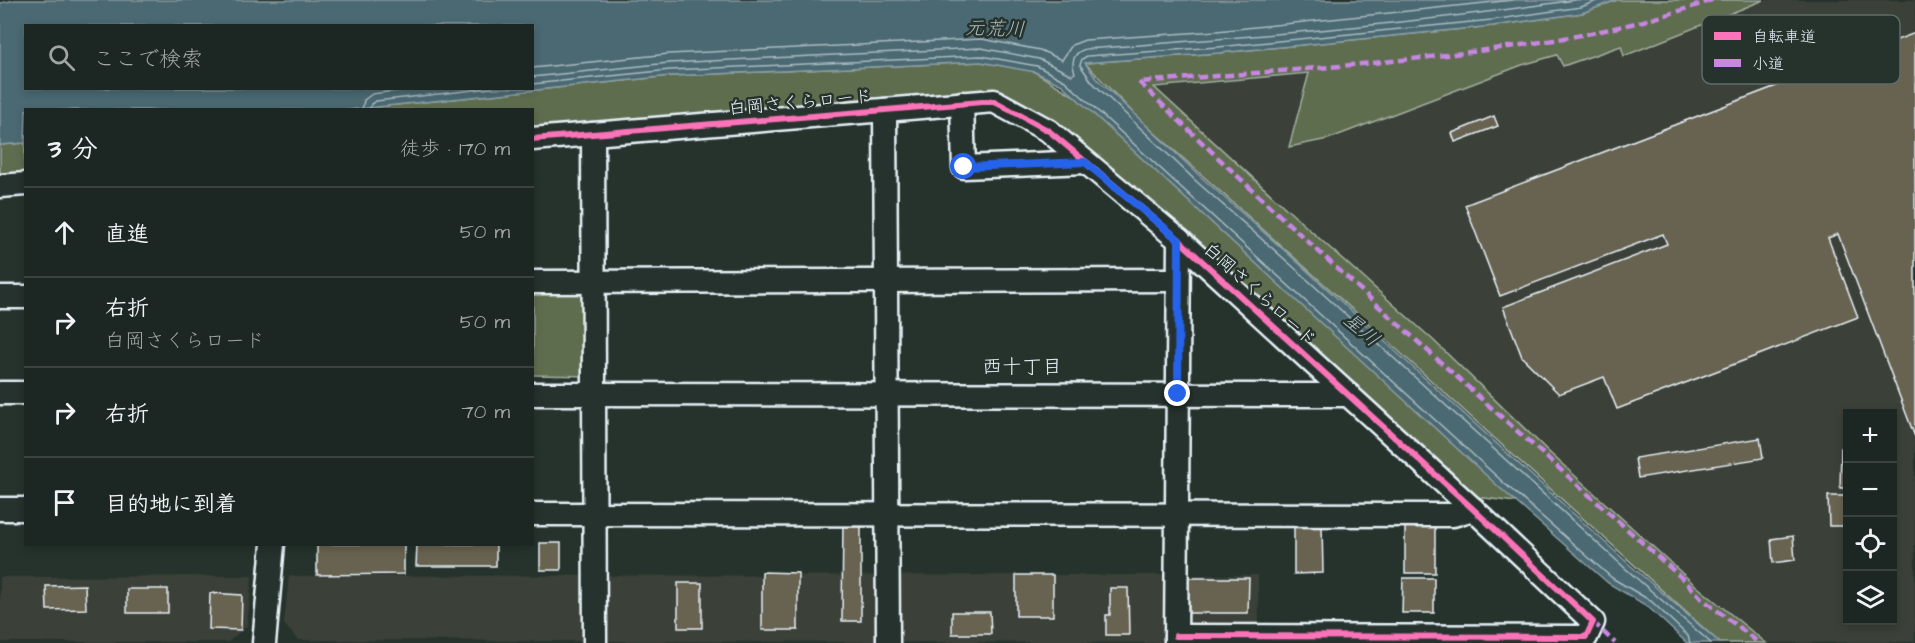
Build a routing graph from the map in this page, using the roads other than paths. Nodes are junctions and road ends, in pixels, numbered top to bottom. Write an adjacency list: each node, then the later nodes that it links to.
1 (962, 103): 2 (street, 白岡さくらロード); 5 (street, 白岡さくらロード); 5 (street)
2 (885, 110): 3 (street, 白岡さくらロード); 10 (street)
3 (593, 134): 4 (street, 白岡さくらロード); 12 (street)
4 (534, 139)
5 (1085, 162): 8 (street, 白岡さくらロード)
6 (24, 183): 7 (street)
7 (0, 186)
8 (1179, 240): 9 (street); 21 (street, 白岡さくらロード)
9 (1179, 280): 10 (street); 20 (street)
10 (886, 281): 12 (street); 19 (street)
11 (534, 282): 12 (street)
12 (594, 282): 18 (street)
13 (0, 297): 14 (street)
14 (24, 297)
15 (0, 393): 16 (street)
16 (24, 393)
17 (534, 394): 18 (street)
18 (594, 394): 19 (street); 25 (street)
19 (887, 394): 20 (street); 28 (street)
20 (1178, 394): 21 (street); 27 (street)
21 (1349, 395): 24 (street, 白岡さくらロード)
22 (0, 509): 23 (street)
23 (24, 509)
24 (1473, 509): 27 (street); 30 (street, 白岡さくらロード)
25 (594, 513): 26 (street); 28 (street); 32 (street)
26 (534, 514)
27 (1177, 514): 28 (street); 30 (street)
28 (886, 515): 33 (street)
29 (273, 546): 31 (street)
30 (1176, 639)
31 (264, 643)
32 (595, 643)
33 (888, 643)

